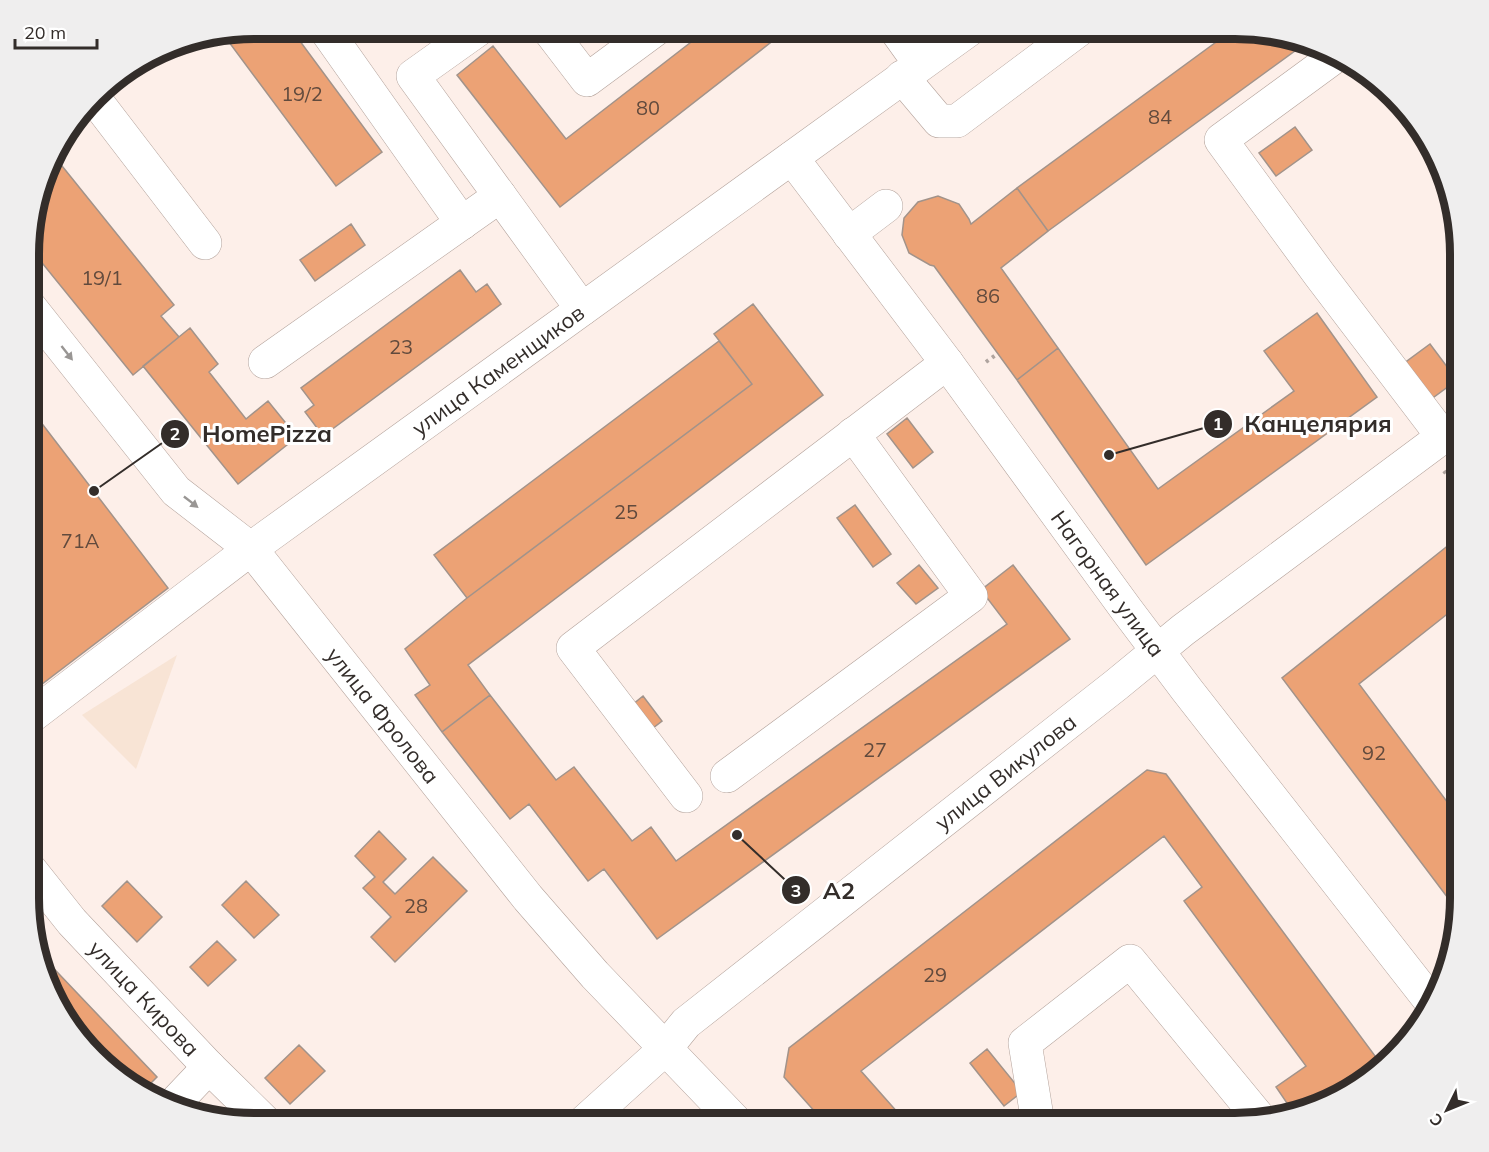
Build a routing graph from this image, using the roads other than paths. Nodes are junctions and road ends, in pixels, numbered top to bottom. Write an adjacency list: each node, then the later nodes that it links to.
1 (333, 39): 14 (street)
2 (465, 39): 12 (street)
3 (556, 39): 4 (street)
4 (642, 39)
5 (899, 39): 9 (street)
6 (956, 39): 9 (street, улица Каменщиков)
7 (1067, 39): 9 (street)
8 (1329, 61): 21 (street)
9 (911, 70): 11 (street, улица Каменщиков)
10 (99, 105): 16 (street)
11 (792, 158): 15 (street, Нагорная улица); 17 (street, улица Каменщиков)
12 (500, 196): 14 (street); 17 (street)
13 (885, 206): 15 (street)
14 (462, 223): 19 (street)
15 (849, 234): 20 (street, Нагорная улица)
16 (205, 243)
17 (582, 309): 24 (street, улица Каменщиков)
18 (39, 318): 24 (street, улица Фролова, one-way to 24)
19 (265, 362)
20 (947, 363): 23 (street); 25 (street, Нагорная улица)
21 (1450, 429)
22 (1450, 432): 25 (street, улица Викулова)
23 (853, 434): 27 (street); 28 (street)
24 (251, 549): 26 (street, улица Каменщиков); 31 (street, улица Фролова)
25 (1157, 651): 30 (street, Нагорная улица); 31 (street, улица Викулова)
26 (39, 710)
27 (728, 776)
28 (686, 796)
29 (39, 881): 32 (street, улица Кирова)
30 (1426, 996)
31 (665, 1049): 36 (street, улица Викулова); 37 (street, улица Фролова)
32 (209, 1066): 33 (street); 35 (street, улица Кирова)
33 (178, 1099)
34 (1254, 1112): 38 (street)
35 (256, 1113)
36 (594, 1113)
37 (727, 1113)
38 (1036, 1113)

